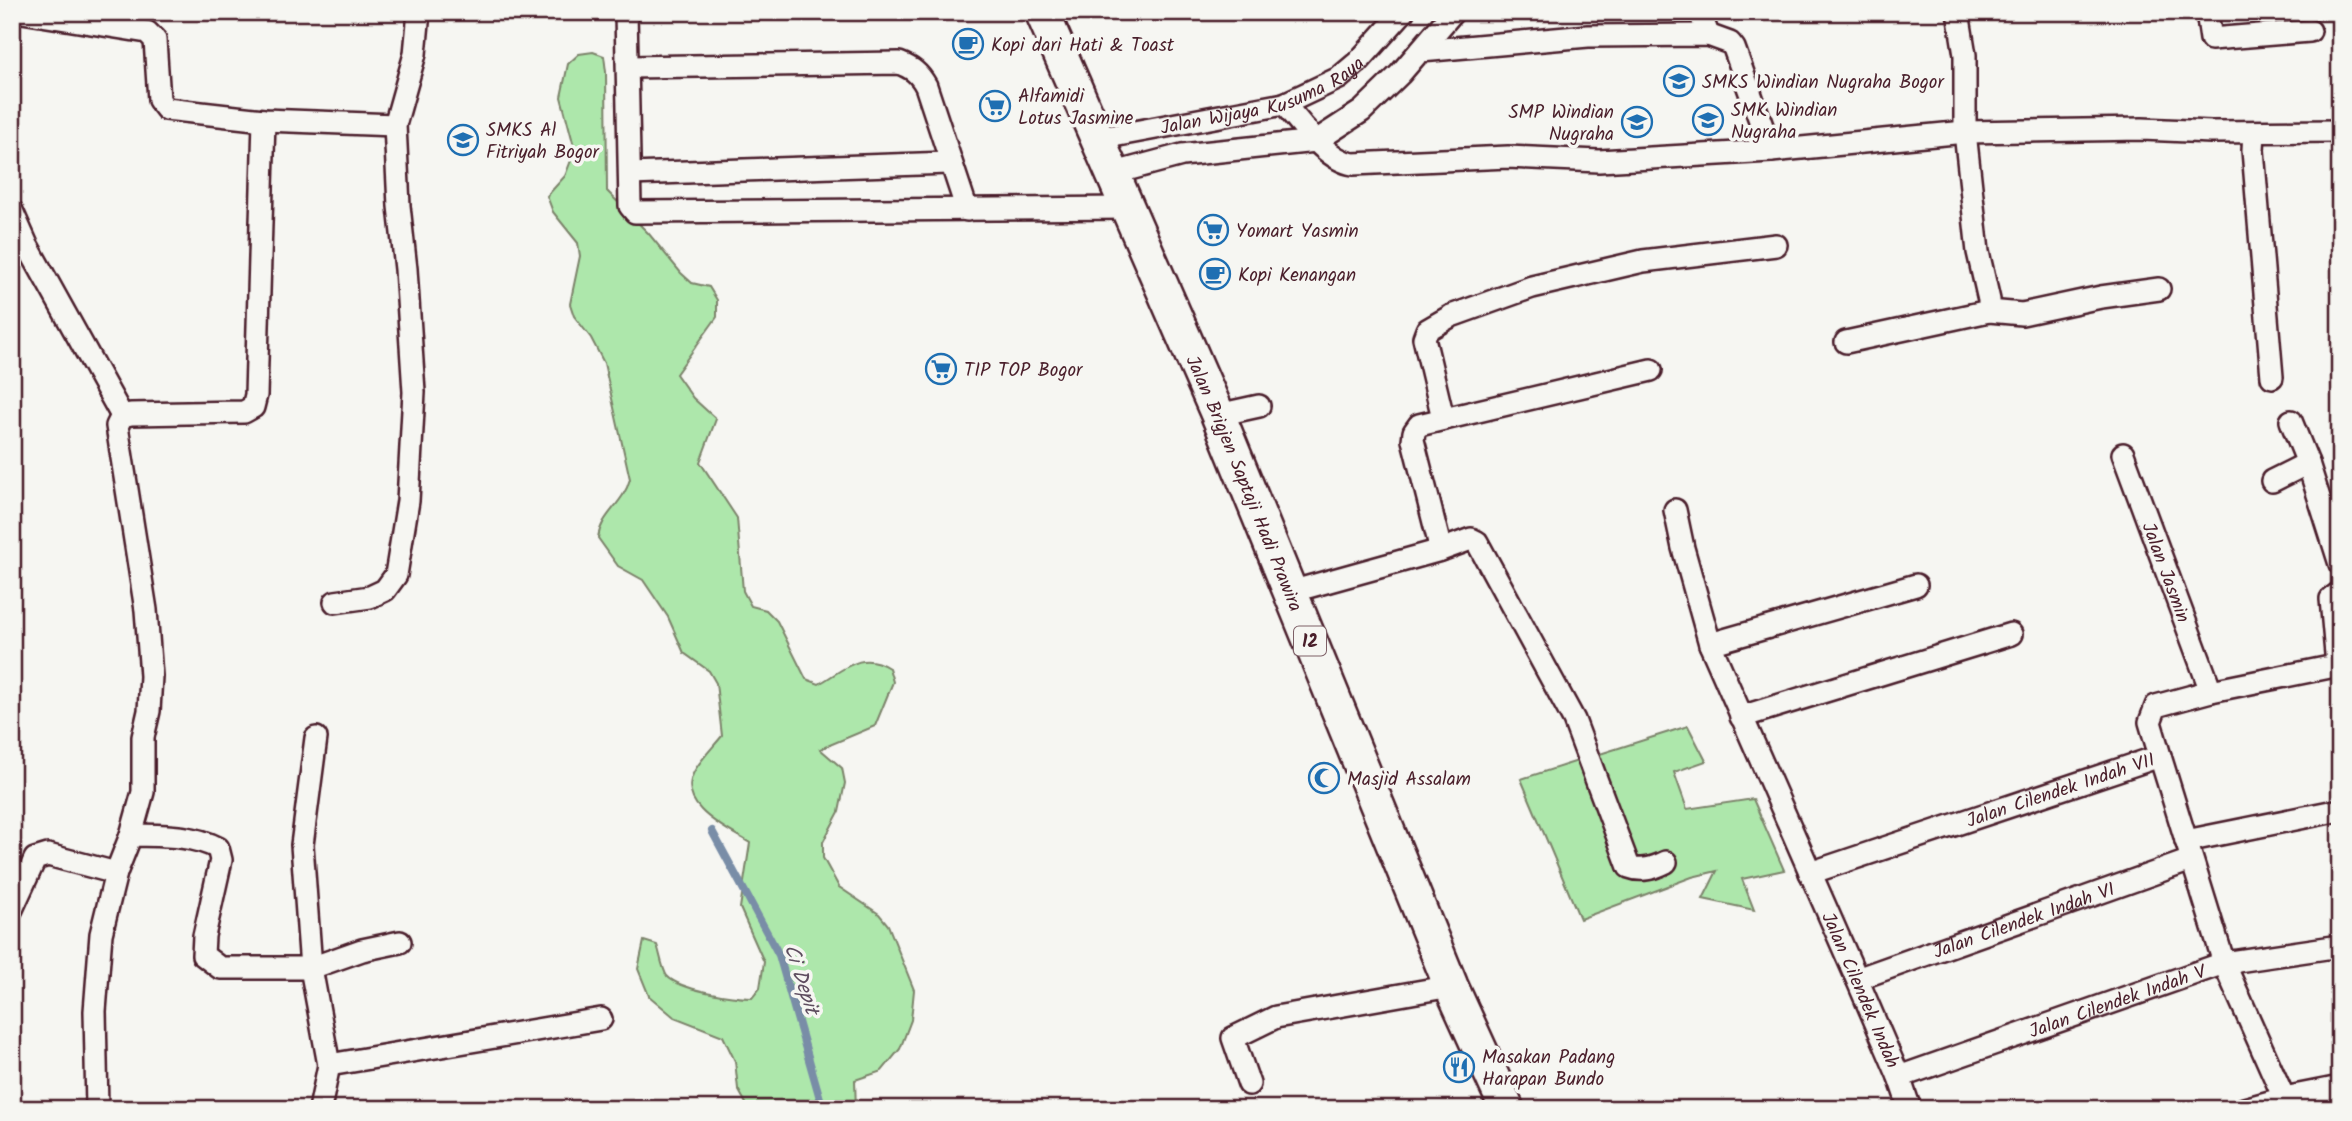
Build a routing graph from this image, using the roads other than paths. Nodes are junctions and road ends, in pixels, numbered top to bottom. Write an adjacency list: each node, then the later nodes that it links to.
1 (22, 12): 15 (street)
2 (419, 12): 17 (street)
3 (626, 12): 13 (street)
4 (1042, 12): 21 (main road, Jalan Brigjen Saptaji Hadi Prawira / 12)
5 (1403, 12): 14 (street, Jalan Wijaya Kusuma Raya)
6 (1453, 12): 12 (street, Jalan Wijaya Kusuma Raya)
7 (1700, 12): 11 (street)
8 (1958, 12): 19 (street)
9 (2207, 12): 10 (street)
10 (2310, 31)
11 (1708, 35): 12 (street); 23 (street)
12 (1421, 51): 22 (street, Jalan Wijaya Kusuma Raya)
13 (628, 67): 25 (street); 26 (street)
14 (1284, 104): 16 (street, Jalan Wijaya Kusuma Raya); 22 (street)
15 (264, 120): 17 (street); 39 (street)
16 (1174, 124): 21 (street, Jalan Wijaya Kusuma Raya); 24 (street)
17 (395, 125): 51 (street)
18 (2340, 131): 20 (street)
19 (1965, 132): 20 (street); 23 (street); 33 (street)
20 (2254, 132): 36 (street)
21 (1097, 139): 27 (main road, Jalan Brigjen Saptaji Hadi Prawira / 12)
22 (1316, 141): 23 (street); 24 (street, Jalan Wijaya Kusuma Raya)
23 (1771, 151)
24 (1182, 155): 27 (street, Jalan Wijaya Kusuma Raya)
25 (950, 163): 26 (street); 29 (street)
26 (630, 174): 29 (street)
27 (1111, 174): 28 (main road, Jalan Brigjen Saptaji Hadi Prawira / 12)
28 (1128, 208): 29 (street); 38 (main road, Jalan Brigjen Saptaji Hadi Prawira / 12)
29 (967, 210)
30 (12, 211): 39 (street)
31 (1776, 245): 40 (street)
32 (2159, 289): 33 (street)
33 (1989, 311): 34 (street)
34 (1846, 342)
35 (1651, 370): 40 (street)
36 (2272, 377)
37 (1259, 406): 38 (street)
38 (1218, 415): 49 (main road, Jalan Brigjen Saptaji Hadi Prawira / 12)
39 (122, 416): 60 (street)
40 (1443, 418): 46 (street)
41 (2291, 421): 43 (street)
42 (2123, 454): 55 (street, Jalan Jasmin)
43 (2308, 463): 44 (street); 47 (street)
44 (2272, 481)
45 (1675, 510): 53 (street, Jalan Cilendek Indah)
46 (1441, 550): 49 (street); 62 (street)
47 (2340, 564)
48 (1916, 585): 53 (street)
49 (1290, 592): 71 (main road, Jalan Brigjen Saptaji Hadi Prawira / 12)
50 (2340, 592): 54 (street)
51 (335, 601)
52 (2011, 634): 56 (street)
53 (1710, 645): 56 (street, Jalan Cilendek Indah)
54 (2338, 665): 55 (street, Jalan Cilendek Indah VII)
55 (2211, 691): 58 (street, Jalan Cilendek Indah VII)
56 (1741, 717): 64 (street, Jalan Cilendek Indah)
57 (316, 738): 69 (street)
58 (2160, 756): 61 (street); 64 (street, Jalan Cilendek Indah VII)
59 (2340, 810): 61 (street, Jalan Cilendek Indah VI)
60 (131, 835): 63 (street); 69 (street)
61 (2188, 850): 68 (street); 70 (street, Jalan Cilendek Indah VI)
62 (1666, 862)
63 (116, 873): 65 (street); 78 (street)
64 (1810, 873): 70 (street, Jalan Cilendek Indah)
65 (12, 909)
66 (400, 942): 69 (street)
67 (2340, 946): 68 (street, Jalan Cilendek Indah V)
68 (2224, 962): 74 (street, Jalan Cilendek Indah V); 77 (street)
69 (310, 968): 73 (street)
70 (1857, 979): 74 (street, Jalan Cilendek Indah)
71 (1451, 986): 75 (street); 80 (main road, Jalan Brigjen Saptaji Hadi Prawira / 12)
72 (601, 1019): 73 (street)
73 (330, 1065): 79 (street)
74 (1899, 1077): 81 (street, Jalan Cilendek Indah)
75 (1250, 1084)
76 (2340, 1087): 77 (street)
77 (2284, 1098): 82 (street)
78 (97, 1109)
79 (320, 1109)
80 (1507, 1109)
81 (1910, 1109)
82 (2244, 1109)

